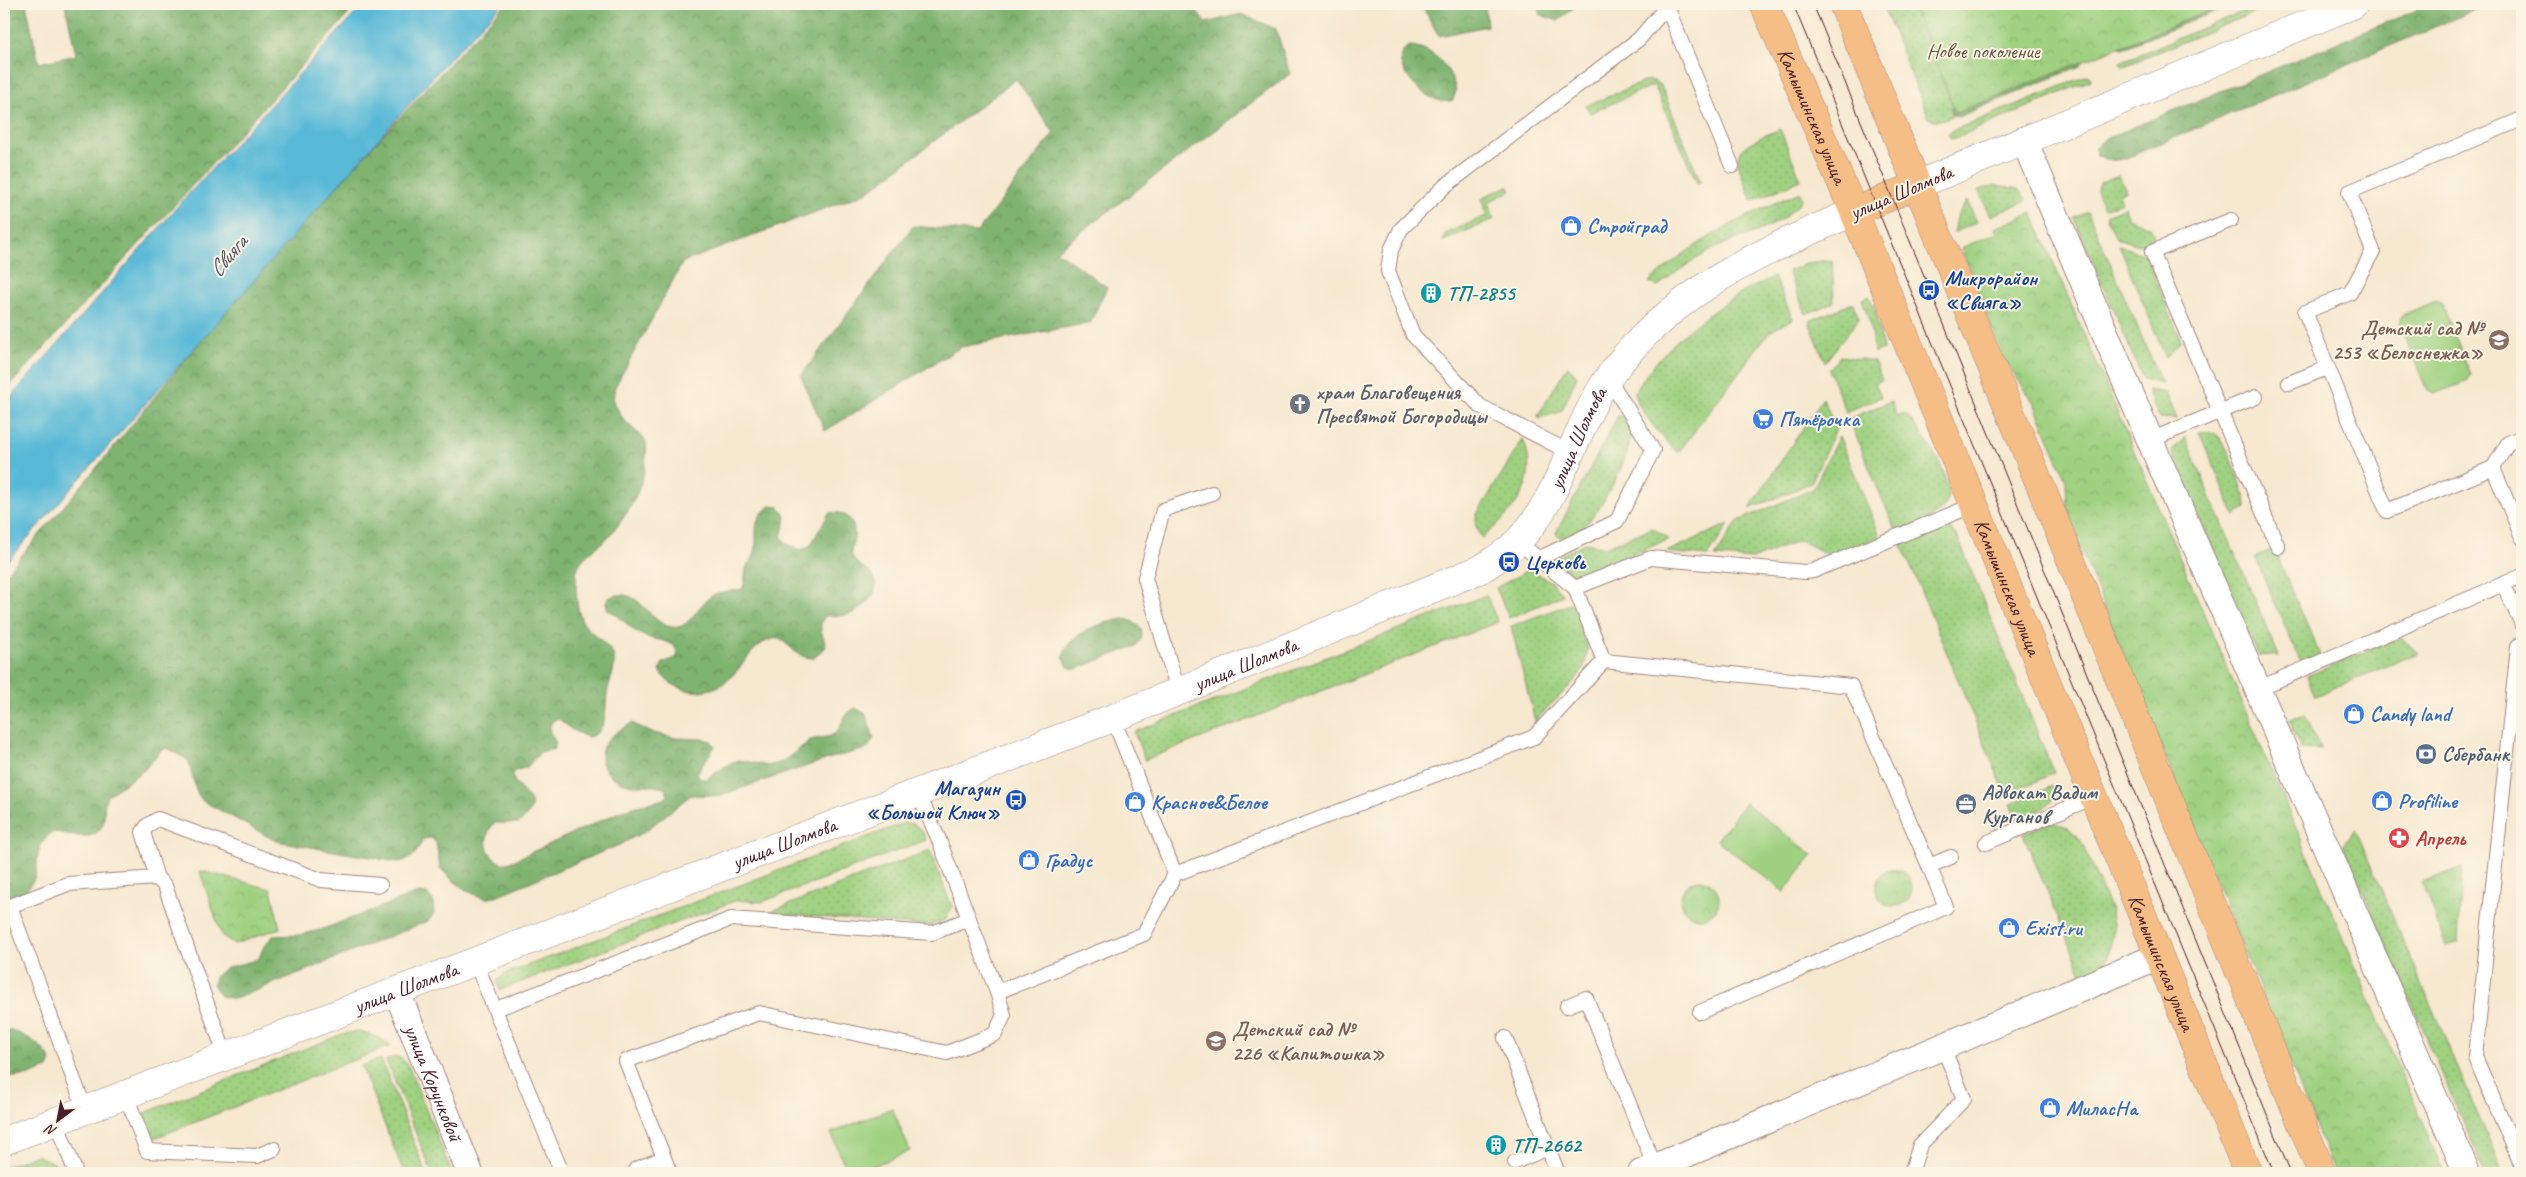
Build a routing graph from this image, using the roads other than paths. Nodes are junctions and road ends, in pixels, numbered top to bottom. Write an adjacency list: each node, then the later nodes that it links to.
1 (1764, 4): 9 (main road, Камышинская улица)
2 (1843, 4): 8 (main road)
3 (2354, 4): 6 (street, улица Шолмова)
4 (1668, 6): 7 (lane); 18 (lane)
5 (2522, 119): 11 (lane)
6 (2024, 140): 8 (street, улица Шолмова); 17 (street)
7 (1732, 166)
8 (1917, 185): 9 (main road, улица Шолмова); 71 (main road)
9 (1854, 212): 12 (street, улица Шолмова); 21 (main road, Камышинская улица)
10 (2231, 220): 15 (lane)
11 (2327, 368): 13 (lane); 19 (lane)
12 (1608, 378): 18 (street, улица Шолмова); 24 (lane)
13 (2290, 383)
14 (2256, 397): 15 (lane)
15 (2219, 412): 17 (lane); 23 (lane)
16 (2522, 437): 19 (lane)
17 (2150, 440): 31 (street)
18 (1569, 452): 24 (street, улица Шолмова)
19 (2493, 468): 22 (lane)
20 (1212, 492): 32 (lane)
21 (1974, 505): 27 (lane); 35 (main road, Камышинская улица)
22 (2522, 537)
23 (2278, 547)
24 (1528, 550): 27 (lane); 32 (street, улица Шолмова)
25 (2522, 576): 26 (lane)
26 (2503, 584): 28 (lane); 31 (lane)
27 (1575, 588): 30 (lane)
28 (2522, 624)
29 (2522, 644): 61 (lane)
30 (1604, 661): 38 (lane); 39 (lane)
31 (2257, 689): 72 (street)
32 (1178, 691): 33 (street, улица Шолмова)
33 (1113, 718): 34 (street, улица Шолмова); 39 (lane)
34 (918, 792): 42 (lane); 44 (street, улица Шолмова)
35 (2094, 797): 36 (lane); 43 (main road, Камышинская улица)
36 (1986, 843)
37 (1951, 857): 38 (lane)
38 (1929, 866): 49 (lane)
39 (1175, 874): 46 (lane)
40 (157, 878): 41 (lane); 52 (lane); 54 (lane)
41 (380, 885)
42 (969, 919): 46 (lane); 48 (lane)
43 (2159, 956): 51 (street); 70 (main road, Камышинская улица)
44 (475, 961): 45 (street, улица Шолмова); 48 (lane)
45 (397, 992): 52 (street, улица Шолмова); 65 (street, улица Корунковой)
46 (997, 992): 59 (lane)
47 (1567, 1006): 63 (lane)
48 (496, 1009): 66 (lane)
49 (1700, 1012)
50 (1505, 1038): 57 (lane)
51 (1943, 1047): 63 (street); 69 (lane)
52 (226, 1057): 53 (street, улица Шолмова)
53 (126, 1095): 54 (street, улица Шолмова); 58 (lane)
54 (85, 1110): 55 (street, улица Шолмова)
55 (56, 1122): 56 (street, улица Шолмова); 64 (lane)
56 (4, 1141)
57 (1548, 1148): 60 (lane); 68 (lane)
58 (274, 1149)
59 (664, 1158): 62 (lane); 67 (lane)
60 (1515, 1162)
61 (2522, 1166)
62 (636, 1169)
63 (1651, 1171)
64 (76, 1173)
65 (470, 1173)
66 (562, 1173)
67 (670, 1173)
68 (1558, 1173)
69 (1911, 1173)
70 (2248, 1173)
71 (2322, 1173)
72 (2467, 1173)

